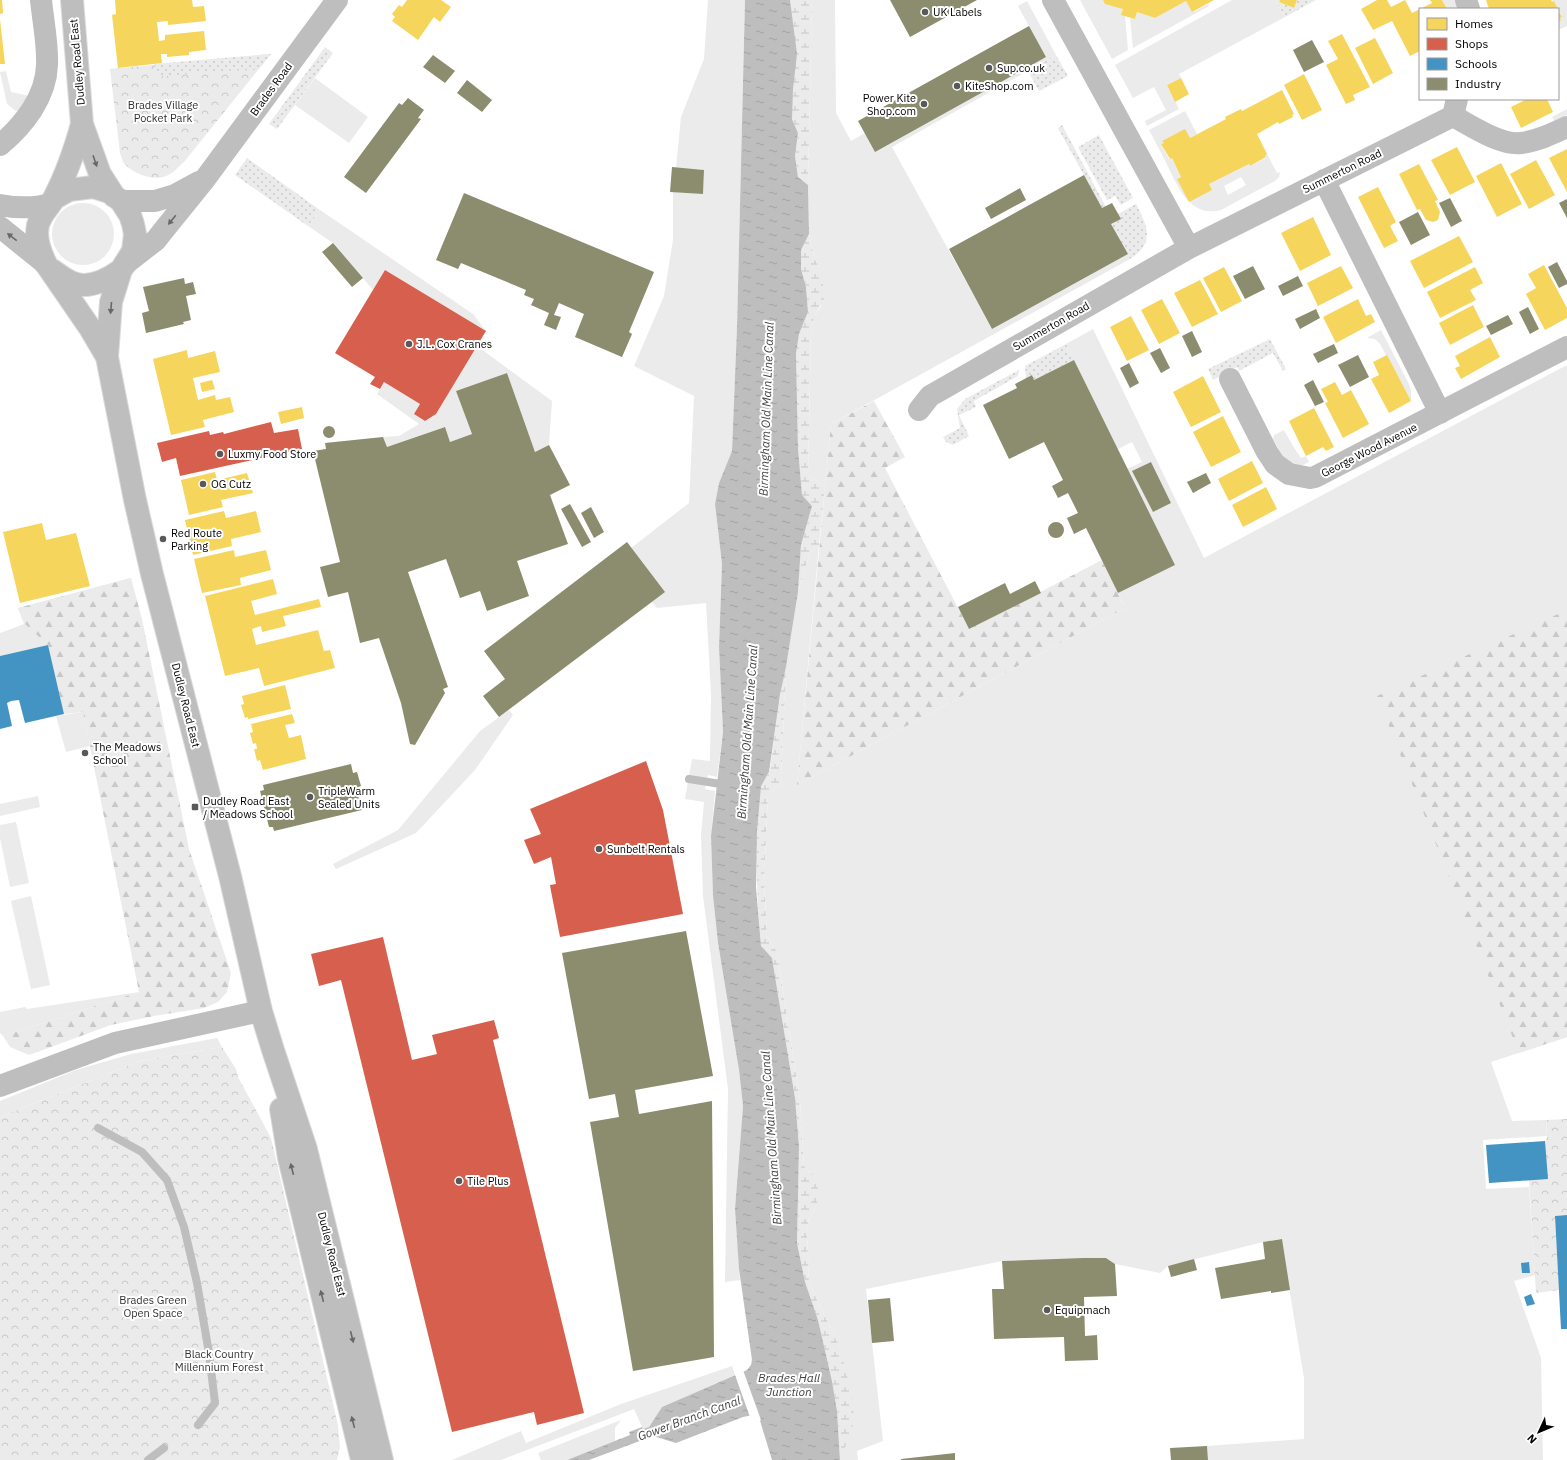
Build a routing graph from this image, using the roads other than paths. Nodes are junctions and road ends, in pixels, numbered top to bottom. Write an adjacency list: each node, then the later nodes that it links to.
1 (41, 0): 8 (street)
2 (72, 0): 6 (street, Dudley Road East)
3 (337, 0): 9 (street, Brades Road)
4 (1053, 0): 15 (street)
5 (1455, 108): 7 (street, Summerton Road); 10 (street, Summerton Road)
6 (82, 124): 11 (street, Dudley Road East, one-way to 11); 12 (street, Dudley Road East)
7 (1567, 127)
8 (0, 145)
9 (205, 179): 11 (street, Brades Road); 17 (street, Brades Road, one-way to 17)
10 (1324, 180): 15 (street, Summerton Road); 22 (street)
11 (117, 199): 12 (street); 17 (street, Dudley Road East)
12 (52, 201): 13 (street); 16 (street, Dudley Road East)
13 (0, 205)
14 (0, 227): 16 (street, one-way to 14)
15 (1189, 248): 21 (street, Summerton Road)
16 (49, 267): 17 (street); 19 (street, Dudley Road East)
17 (123, 267): 19 (street, Dudley Road East, one-way to 19)
18 (1567, 347): 22 (street, George Wood Avenue)
19 (107, 357): 23 (street, Dudley Road East)
20 (1230, 379): 22 (street, George Wood Avenue)
21 (919, 410)
22 (1440, 413)
23 (261, 1010): 24 (street, Dudley Road East); 25 (street)
24 (273, 1050): 26 (street, Dudley Road East, one-way to 24); 27 (street, Dudley Road East, one-way to 27)
25 (0, 1086)
26 (362, 1460)
27 (382, 1460)

